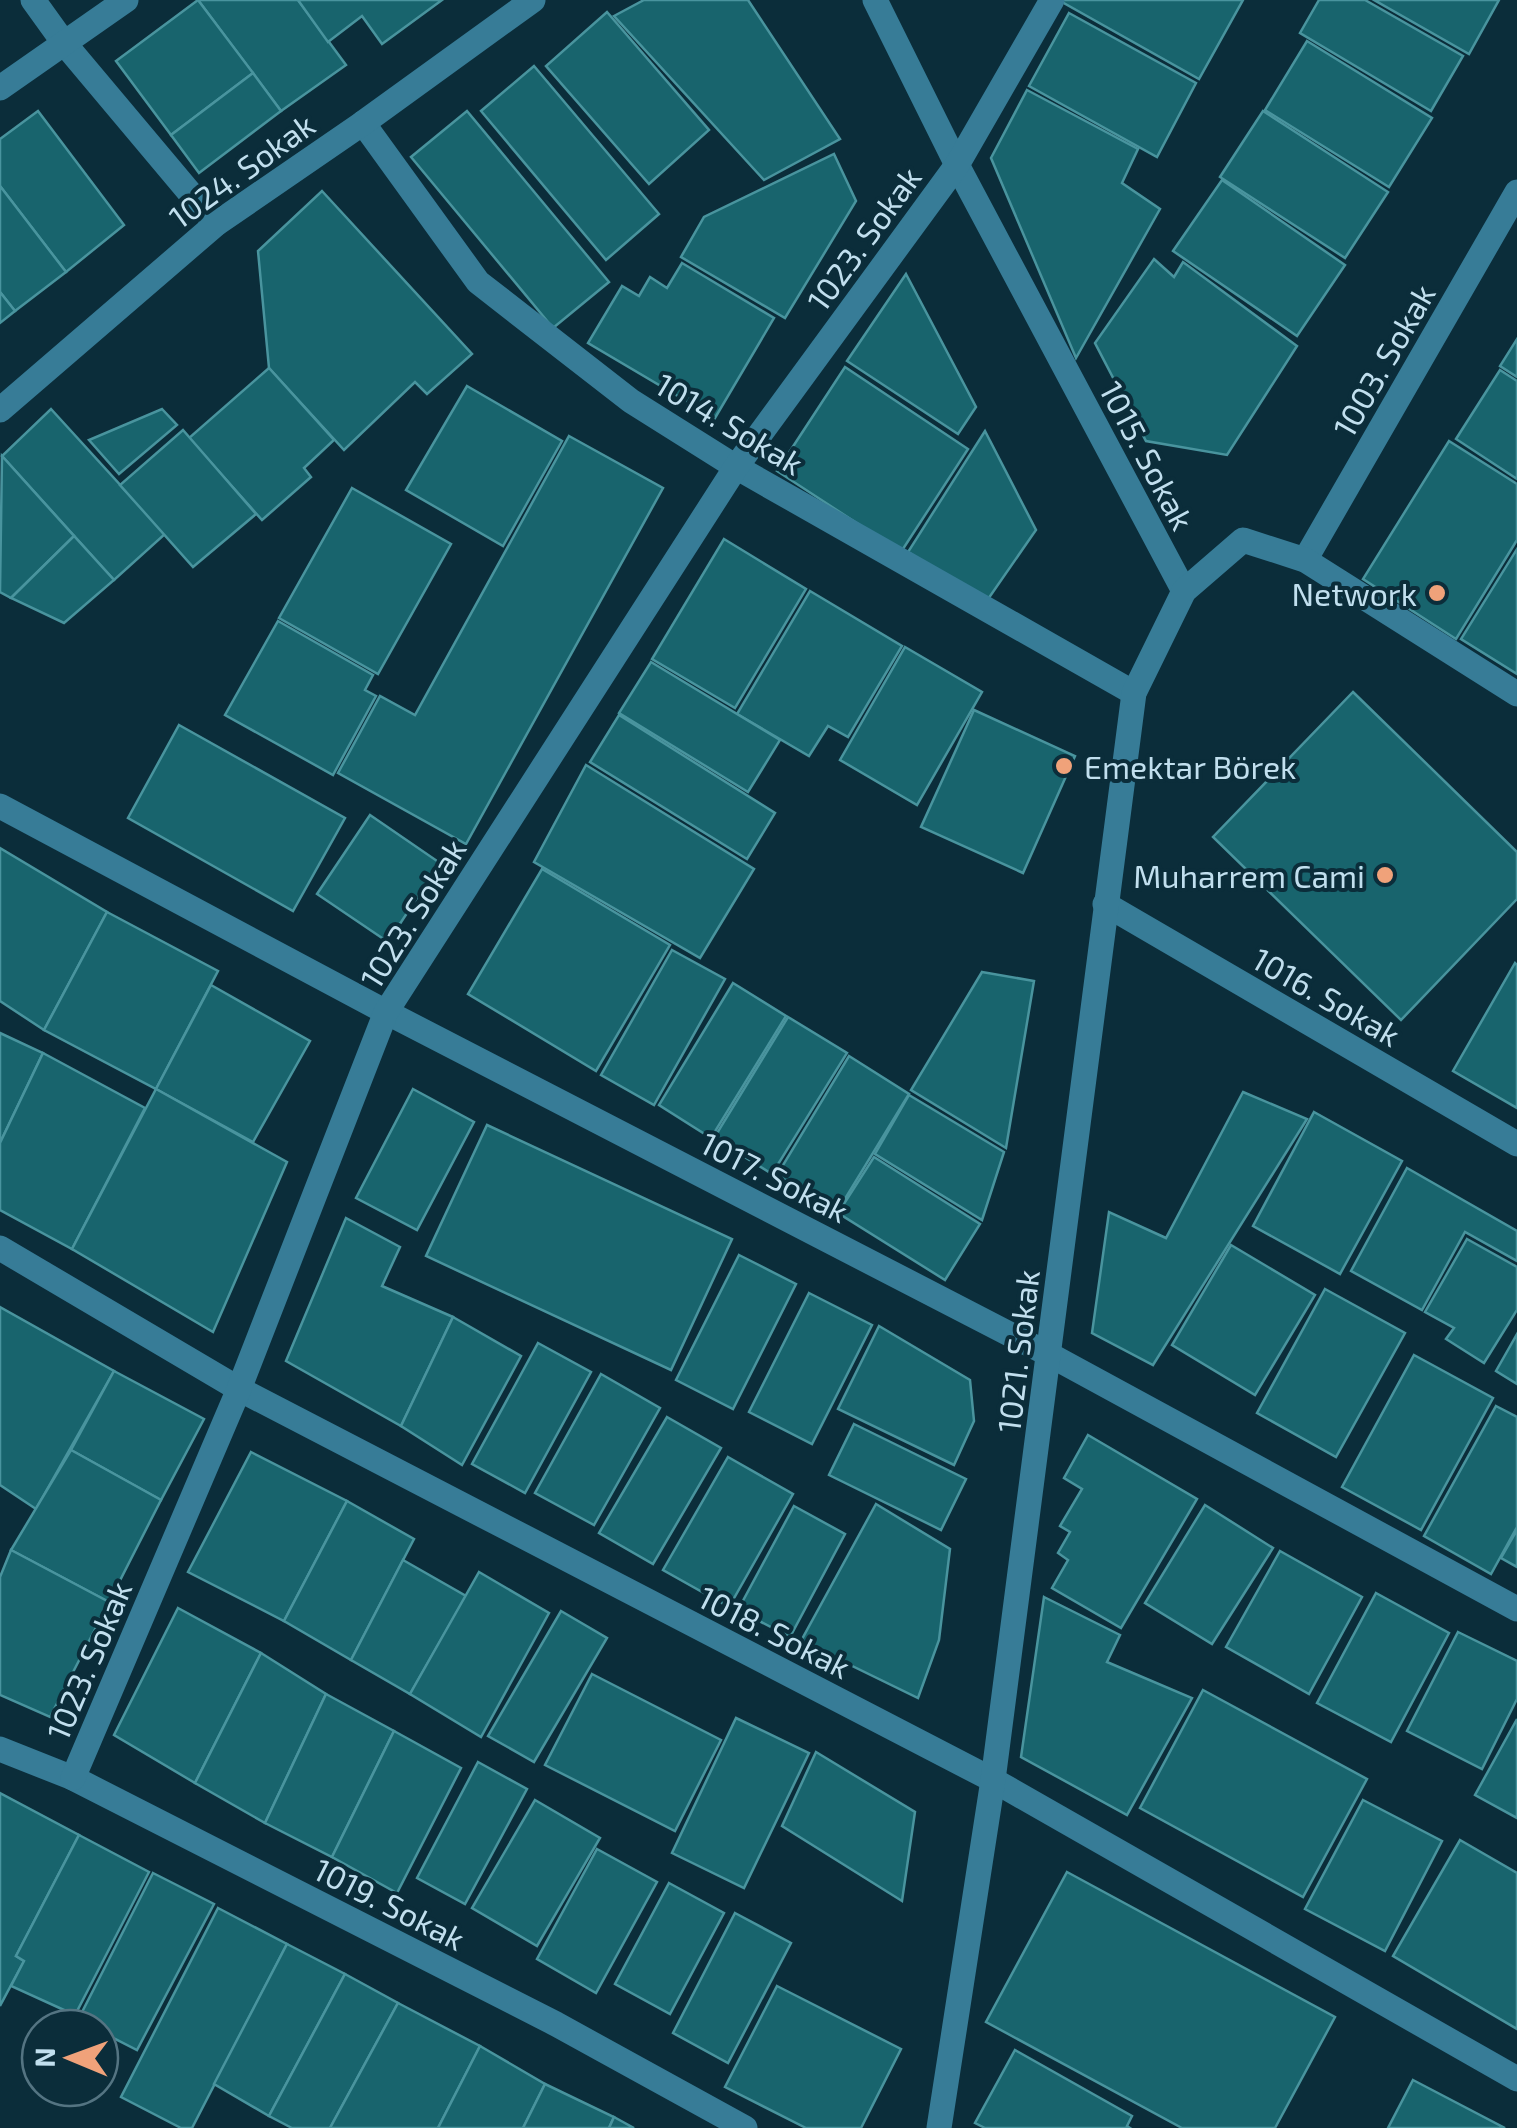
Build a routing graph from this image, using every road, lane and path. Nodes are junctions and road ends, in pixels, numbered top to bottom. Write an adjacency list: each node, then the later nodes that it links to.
1 (33, 0): 6 (street)
2 (126, 0): 6 (street)
3 (532, 0): 8 (street, 1024. Sokak)
4 (875, 0): 9 (street, 1015. Sokak)
5 (1052, 0): 9 (street, 1023. Sokak)
6 (64, 42): 7 (street); 11 (street)
7 (0, 88)
8 (363, 124): 11 (street, 1024. Sokak); 13 (street, 1014. Sokak)
9 (956, 164): 13 (street, 1023. Sokak); 15 (street, 1015. Sokak)
10 (1517, 192): 14 (street, 1003. Sokak)
11 (216, 224): 12 (street, 1024. Sokak)
12 (0, 410)
13 (736, 467): 16 (street, 1014. Sokak); 20 (street, 1023. Sokak)
14 (1305, 560): 15 (street, 1015. Sokak); 17 (street, 1015. Sokak)
15 (1184, 590): 16 (street, 1021. Sokak)
16 (1134, 694): 19 (street, 1021. Sokak)
17 (1517, 694)
18 (0, 806): 20 (street, 1017. Sokak)
19 (1104, 904): 21 (street, 1016. Sokak); 23 (street, 1021. Sokak)
20 (386, 1012): 23 (street, 1017. Sokak); 24 (street, 1023. Sokak)
21 (1517, 1144)
22 (0, 1248): 24 (street, 1018. Sokak)
23 (1050, 1355): 25 (street, 1017. Sokak); 28 (street, 1021. Sokak)
24 (239, 1390): 27 (street, 1023. Sokak); 28 (street, 1018. Sokak)
25 (1517, 1608)
26 (0, 1749): 27 (street, 1019. Sokak)
27 (73, 1778): 30 (street, 1019. Sokak)
28 (993, 1780): 29 (street, 1018. Sokak); 31 (street, 1021. Sokak)
29 (1517, 2079)
30 (744, 2128)
31 (940, 2128)

